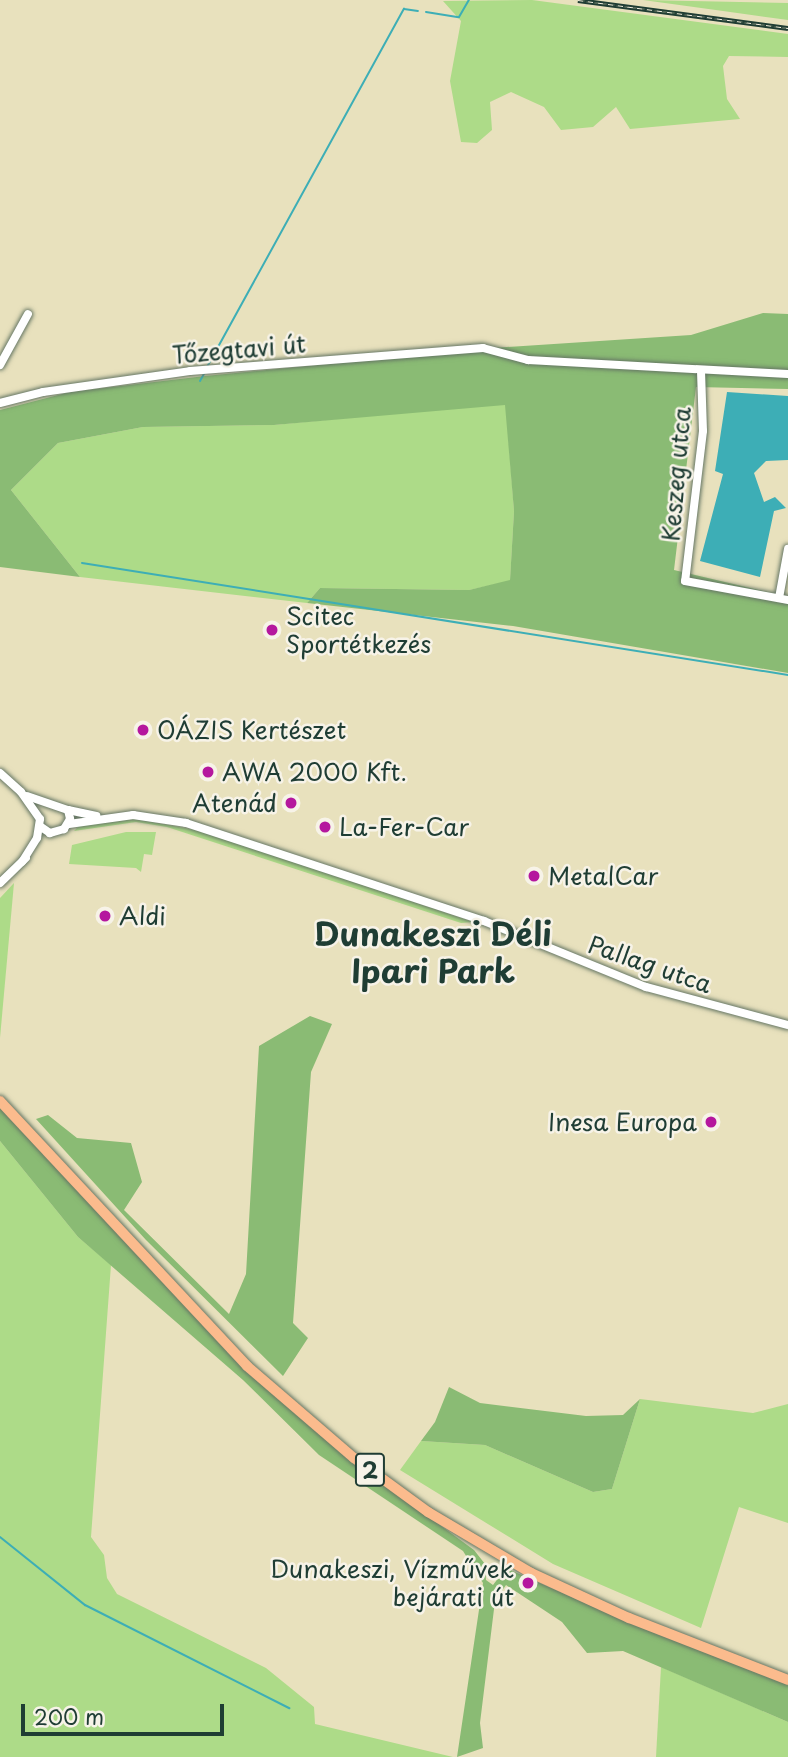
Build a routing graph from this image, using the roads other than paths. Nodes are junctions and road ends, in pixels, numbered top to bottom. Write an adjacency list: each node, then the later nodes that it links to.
1 (28, 314): 2 (street)
2 (0, 365)
3 (701, 371): 4 (street, Tőzegtavi út); 5 (street, Tőzegtavi út); 7 (street, Keszeg utca)
4 (788, 374)
5 (0, 403)
6 (788, 549): 7 (street)
7 (784, 599)
8 (0, 773): 9 (street)
9 (21, 792): 10 (street); 13 (street)
10 (51, 804): 11 (street); 13 (street)
11 (68, 810): 12 (street, Pallag utca); 14 (street)
12 (102, 817): 14 (street, Pallag utca); 18 (street, Pallag utca)
13 (40, 823): 15 (street); 16 (street)
14 (69, 824): 15 (street)
15 (50, 833): 16 (street)
16 (22, 862): 17 (street)
17 (0, 883)
18 (788, 1025)
19 (0, 1101): 20 (main road, 2)
20 (788, 1680)

